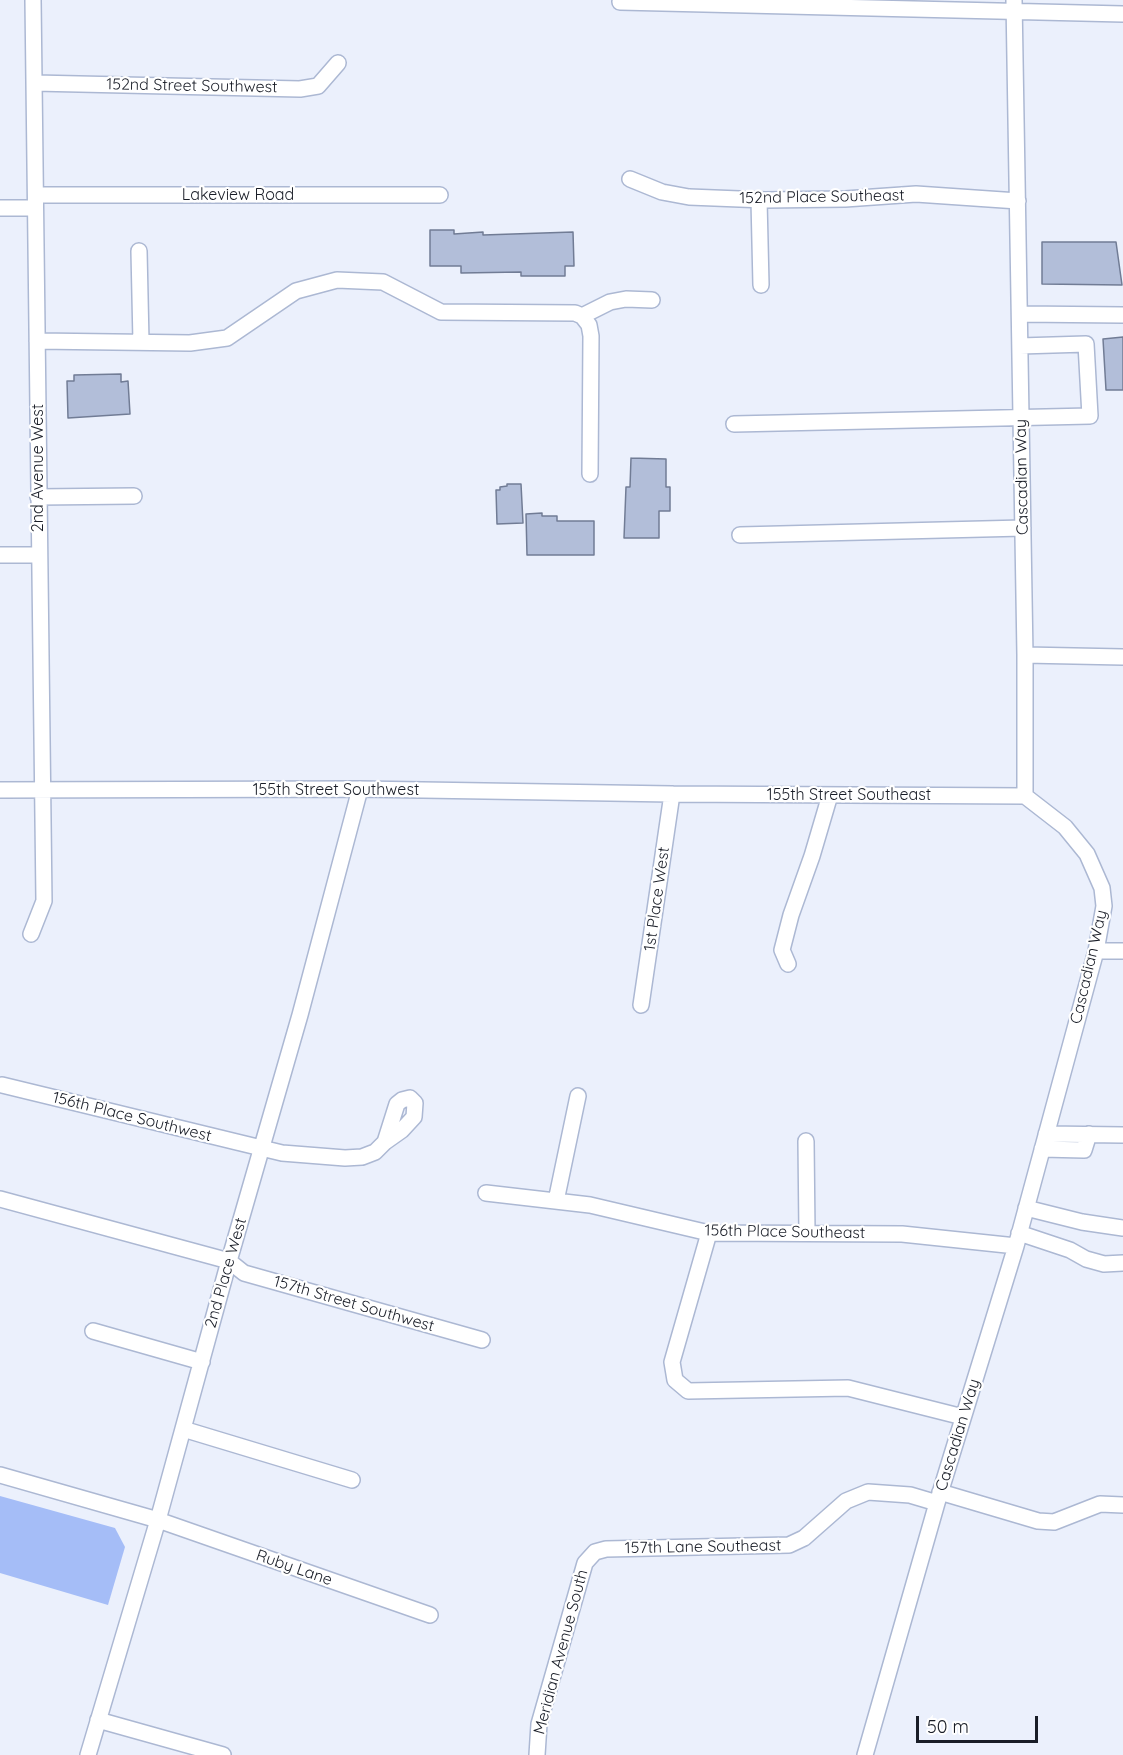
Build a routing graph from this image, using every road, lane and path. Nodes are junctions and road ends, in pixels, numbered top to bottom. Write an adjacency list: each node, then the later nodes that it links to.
1 (33, 0): 6 (street, 2nd Avenue West)
2 (620, 2): 3 (street)
3 (1014, 5): 4 (street); 10 (street, Cascadian Way)
4 (1123, 14)
5 (338, 63): 6 (street, 152nd Street Southwest)
6 (35, 83): 11 (street, 2nd Avenue West)
7 (630, 179): 9 (street, 152nd Place Southeast)
8 (440, 195): 11 (street, Lakeview Road)
9 (759, 200): 10 (street, 152nd Place Southeast); 14 (street)
10 (1018, 201): 16 (street, Cascadian Way)
11 (35, 202): 12 (street, Lakeview Road); 19 (street, 2nd Avenue West)
12 (0, 208)
13 (139, 251): 20 (street)
14 (761, 285)
15 (652, 300): 18 (street)
16 (1020, 314): 17 (street); 21 (street, Cascadian Way)
17 (1123, 315)
18 (582, 316): 20 (street); 24 (street)
19 (37, 341): 20 (street); 26 (street, 2nd Avenue West)
20 (141, 342)
21 (1020, 346): 22 (street, Cascadian Way); 22 (street)
22 (1021, 417): 23 (street); 27 (street, Cascadian Way)
23 (734, 424)
24 (590, 474)
25 (134, 496): 26 (street)
26 (38, 497): 30 (street, 2nd Avenue West)
27 (1023, 528): 28 (street); 31 (street, Cascadian Way)
28 (740, 536)
29 (0, 555): 30 (street)
30 (38, 555): 35 (street, 2nd Avenue West)
31 (1025, 655): 32 (street); 38 (street, Cascadian Way)
32 (1123, 657)
33 (360, 789): 35 (street, 155th Street Southwest); 36 (street, 155th Street Southwest); 51 (street, 2nd Place West)
34 (0, 790): 35 (street, 155th Street Southwest)
35 (42, 790): 39 (street, 2nd Avenue West)
36 (672, 794): 37 (street, 155th Street Southeast); 43 (street, 1st Place West)
37 (830, 795): 38 (street, 155th Street Southeast); 42 (street)
38 (1025, 796): 40 (street, Cascadian Way)
39 (31, 934)
40 (1096, 951): 41 (street); 46 (street, Cascadian Way)
41 (1123, 951)
42 (788, 964)
43 (641, 1005)
44 (2, 1085): 51 (street, 156th Place Southwest)
45 (578, 1096): 55 (street)
46 (1046, 1134): 47 (street); 52 (street, Cascadian Way)
47 (1089, 1134): 48 (street); 52 (street)
48 (1123, 1135)
49 (806, 1141): 59 (street)
50 (385, 1142): 51 (street, 156th Place Southwest)
51 (261, 1148): 61 (street, 2nd Place West)
52 (1042, 1149): 56 (street, Cascadian Way)
53 (486, 1193): 55 (street, 156th Place Southeast)
54 (0, 1199): 61 (street, 157th Street Southwest)
55 (556, 1201): 58 (street, 156th Place Southeast)
56 (1026, 1208): 57 (street); 60 (street, Cascadian Way)
57 (1123, 1228)
58 (709, 1233): 59 (street, 156th Place Southeast); 66 (street)
59 (807, 1233): 60 (street, 156th Place Southeast)
60 (1017, 1240): 62 (street, 156th Place Southeast); 66 (street, Cascadian Way)
61 (229, 1261): 64 (street, 157th Street Southwest); 65 (street, 2nd Place West)
62 (1123, 1263)
63 (93, 1331): 65 (street)
64 (482, 1340)
65 (201, 1362): 67 (street, 2nd Place West)
66 (963, 1418): 70 (street, Cascadian Way)
67 (183, 1428): 69 (street); 72 (street, 2nd Place West)
68 (0, 1475): 72 (street, Ruby Lane)
69 (352, 1480)
70 (939, 1498): 71 (street, 157th Lane Southeast); 73 (street, 157th Lane Southeast); 79 (street, Cascadian Way)
71 (1123, 1505)
72 (159, 1520): 74 (street, Ruby Lane); 75 (street, 2nd Place West)
73 (595, 1552): 78 (street, Meridian Avenue South)
74 (430, 1615)
75 (98, 1720): 76 (street, 2nd Place West); 77 (street)
76 (88, 1755)
77 (223, 1755)
78 (537, 1755)
79 (866, 1755)

